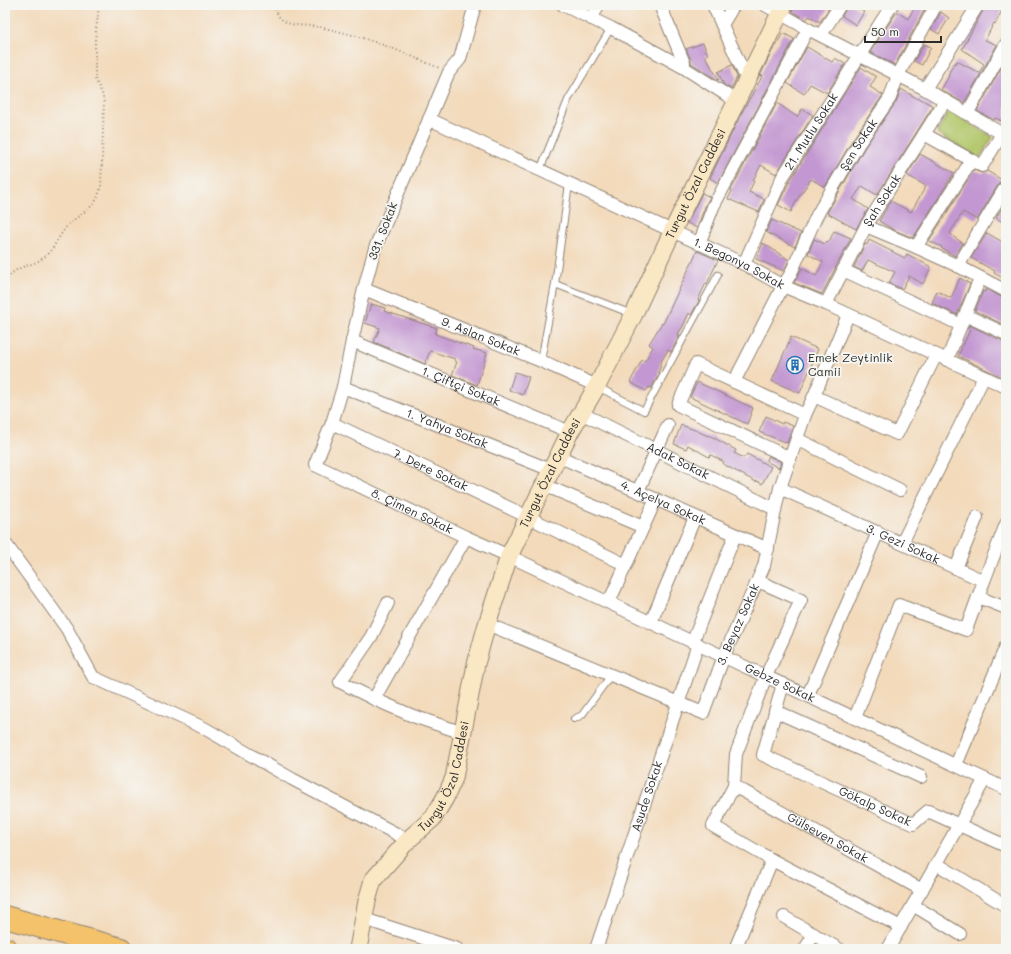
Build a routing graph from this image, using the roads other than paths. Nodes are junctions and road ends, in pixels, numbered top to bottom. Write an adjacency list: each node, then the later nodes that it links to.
1 (475, 5): 27 (street, 331. Sokak)
2 (563, 5): 13 (street)
3 (598, 5): 13 (street)
4 (660, 5): 20 (street)
5 (713, 5): 14 (street)
6 (734, 5): 14 (street)
7 (765, 5): 12 (street)
8 (840, 5): 17 (street)
9 (892, 5): 19 (street, 21. Mutlu Sokak)
10 (936, 5): 21 (street, Şen Sokak)
11 (978, 5): 23 (street)
12 (782, 9): 16 (street); 22 (street, Turgut Özal Caddesi)
13 (592, 19): 15 (street)
14 (722, 25): 22 (street)
15 (611, 28): 20 (street); 31 (lane)
16 (808, 29): 17 (street); 36 (street)
17 (821, 35): 19 (street)
18 (1006, 44): 26 (street)
19 (859, 56): 21 (street); 38 (street, 21. Mutlu Sokak)
20 (683, 67): 24 (street)
21 (898, 75): 23 (street); 44 (street, Şen Sokak)
22 (747, 80): 24 (street, Turgut Özal Caddesi)
23 (925, 89): 25 (street)
24 (736, 101): 35 (street, Turgut Özal Caddesi)
25 (945, 101): 26 (street); 28 (street, Şah Sokak)
26 (967, 114): 29 (street)
27 (429, 119): 31 (street, 1. Begonya Sokak); 45 (street, 331. Sokak)
28 (924, 134): 30 (street); 34 (street, Şah Sokak)
29 (1004, 135): 30 (street)
30 (971, 161): 37 (street)
31 (540, 170): 32 (street, 1. Begonya Sokak)
32 (569, 184): 35 (street, 1. Begonya Sokak); 43 (lane)
33 (1006, 186): 39 (street)
34 (866, 226): 37 (street); 40 (street, Şah Sokak)
35 (672, 232): 36 (street, 1. Begonya Sokak); 48 (street, Turgut Özal Caddesi)
36 (699, 244): 38 (street, 1. Begonya Sokak)
37 (916, 247): 39 (street)
38 (744, 264): 44 (street, 1. Begonya Sokak)
39 (958, 266): 42 (street)
40 (843, 270): 47 (street, Şah Sokak); 50 (street)
41 (718, 275): 58 (lane)
42 (980, 278): 46 (street); 50 (street)
43 (554, 284): 48 (lane); 55 (lane)
44 (783, 286): 47 (street, 1. Begonya Sokak); 57 (street, Şen Sokak)
45 (364, 289): 52 (street, 331. Sokak); 55 (street, 9. Aslan Sokak)
46 (1006, 291)
47 (826, 304): 49 (street, 1. Begonya Sokak)
48 (634, 314): 58 (street, Turgut Özal Caddesi)
49 (848, 314): 53 (street, 1. Begonya Sokak); 61 (street, 3. Beyaz Sokak)
50 (963, 320): 51 (street); 54 (street)
51 (1006, 334)
52 (352, 341): 59 (street, 331. Sokak); 66 (street, 1. Çiftçi Sokak)
53 (936, 355): 54 (street, 1. Begonya Sokak); 61 (street)
54 (947, 360): 56 (street, 1. Begonya Sokak)
55 (540, 361): 58 (street, 9. Aslan Sokak)
56 (984, 377): 60 (street, 1. Begonya Sokak); 86 (street)
57 (734, 382): 63 (street); 69 (street)
58 (597, 386): 62 (street, Turgut Özal Caddesi)
59 (343, 387): 64 (street, 331. Sokak); 71 (street, 1. Yahya Sokak)
60 (1006, 387)
61 (814, 396): 63 (street, 3. Beyaz Sokak)
62 (581, 413): 66 (street, Turgut Özal Caddesi); 68 (street, Adak Sokak)
63 (805, 415): 67 (street, 3. Beyaz Sokak)
64 (332, 424): 70 (street, 331. Sokak); 77 (street, 7. Dere Sokak)
65 (668, 425): 68 (street)
66 (570, 432): 71 (street, Turgut Özal Caddesi)
67 (797, 439): 69 (street, 3. Beyaz Sokak); 73 (street)
68 (656, 450): 74 (street); 76 (street, Adak Sokak)
69 (790, 458): 72 (street, 3. Beyaz Sokak)
70 (315, 465): 84 (street, 8. Çimen Sokak)
71 (551, 470): 74 (street, 4. Açelya Sokak); 77 (street, Turgut Özal Caddesi); 81 (street)
72 (780, 488): 76 (street, 3. Beyaz Sokak); 82 (street, 3. Gezi Sokak)
73 (900, 490)
74 (638, 491): 75 (street, 4. Açelya Sokak)
75 (656, 499): 78 (street, 4. Açelya Sokak); 81 (street)
76 (775, 509): 87 (street, 3. Beyaz Sokak)
77 (528, 516): 88 (street, Turgut Özal Caddesi); 89 (street, 7. Dere Sokak)
78 (696, 517): 83 (street, 4. Açelya Sokak); 97 (street)
79 (977, 517): 90 (street)
80 (1006, 524): 92 (street)
81 (644, 527): 89 (street)
82 (878, 532): 86 (street, 3. Gezi Sokak); 106 (street)
83 (735, 535): 87 (street, 4. Açelya Sokak); 99 (street, Asude Sokak)
84 (466, 537): 88 (street, 8. Çimen Sokak); 107 (street)
85 (5, 543): 119 (street)
86 (902, 544): 90 (street, 3. Gezi Sokak)
87 (768, 549): 91 (street, 3. Beyaz Sokak)
88 (509, 556): 94 (street, Gebze Sokak); 98 (street, Turgut Özal Caddesi)
89 (626, 565): 94 (street)
90 (956, 568): 92 (street, 3. Gezi Sokak)
91 (758, 581): 101 (street, 3. Beyaz Sokak); 104 (street)
92 (984, 581): 93 (street)
93 (978, 597): 96 (street); 110 (street)
94 (609, 602): 97 (street, Gebze Sokak)
95 (388, 603): 107 (street)
96 (1006, 608)
97 (650, 622): 99 (street, Gebze Sokak)
98 (487, 624): 103 (street, 3. Beyaz Sokak); 112 (street, Turgut Özal Caddesi)
99 (696, 643): 101 (street, Gebze Sokak); 108 (street, Asude Sokak)
100 (1006, 646): 102 (street)
101 (724, 656): 104 (street, Gebze Sokak); 108 (street, 3. Beyaz Sokak)
102 (1003, 664): 113 (street)
103 (611, 675): 108 (street, 3. Beyaz Sokak); 111 (lane)
104 (766, 676): 105 (street, Gebze Sokak); 116 (street)
105 (783, 684): 106 (street, Gebze Sokak); 109 (street)
106 (808, 696): 110 (street, Gebze Sokak)
107 (374, 700): 112 (street)
108 (679, 704): 136 (street, Asude Sokak)
109 (775, 710): 114 (street); 118 (street, Gökalp Sokak)
110 (855, 718): 113 (street, Gebze Sokak)
111 (574, 719)
112 (463, 733): 119 (street, Turgut Özal Caddesi)
113 (956, 766): 115 (street, Gebze Sokak)
114 (921, 777)
115 (985, 779): 117 (street, Gebze Sokak); 118 (street)
116 (734, 786): 121 (street); 123 (street, Gülseven Sokak)
117 (1006, 789)
118 (959, 825): 120 (street, Gökalp Sokak); 122 (street)
119 (408, 840): 128 (street, Turgut Özal Caddesi)
120 (1006, 846)
121 (772, 860): 129 (street); 137 (street)
122 (937, 864): 123 (street); 125 (street)
123 (922, 890): 124 (street)
124 (913, 905): 129 (street); 131 (street)
125 (1006, 906)
126 (5, 917): 134 (highway)
127 (784, 917): 130 (street)
128 (364, 919): 132 (street, Turgut Özal Caddesi); 135 (street)
129 (901, 927): 133 (street)
130 (814, 934): 138 (street); 139 (street)
131 (960, 934)
132 (358, 947)
133 (894, 947)
134 (121, 949)
135 (458, 949)
136 (596, 949)
137 (735, 949)
138 (805, 949)
139 (839, 949)

